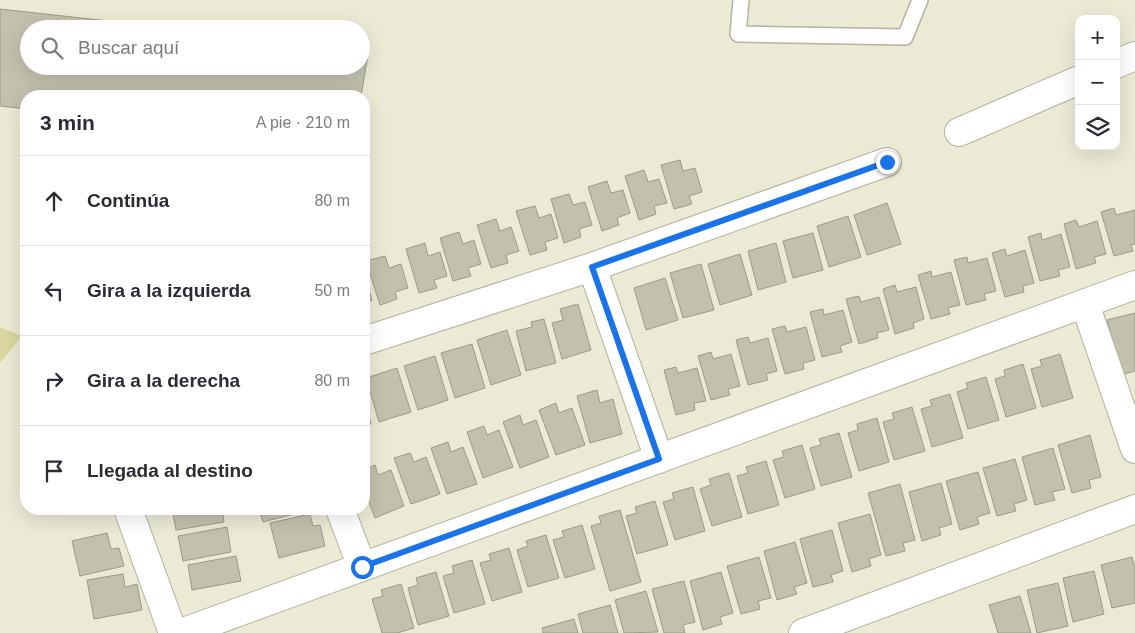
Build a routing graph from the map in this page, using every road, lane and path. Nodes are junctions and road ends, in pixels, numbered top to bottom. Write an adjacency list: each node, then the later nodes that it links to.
1 (741, 0): 2 (lane)
2 (920, 0)
3 (1135, 56): 4 (street)
4 (1120, 62)
5 (1075, 82): 6 (street)
6 (959, 132)
7 (887, 162): 8 (street)
8 (592, 267): 11 (street); 13 (street)
9 (1135, 286): 10 (street)
10 (1085, 304): 12 (street); 13 (street)
11 (370, 339)
12 (1135, 449)
13 (659, 459): 17 (street)
14 (1135, 509): 20 (street)
15 (130, 515): 18 (street)
16 (342, 515): 17 (street)
17 (362, 567): 19 (street)
18 (173, 633)
19 (181, 633)
20 (803, 633)

